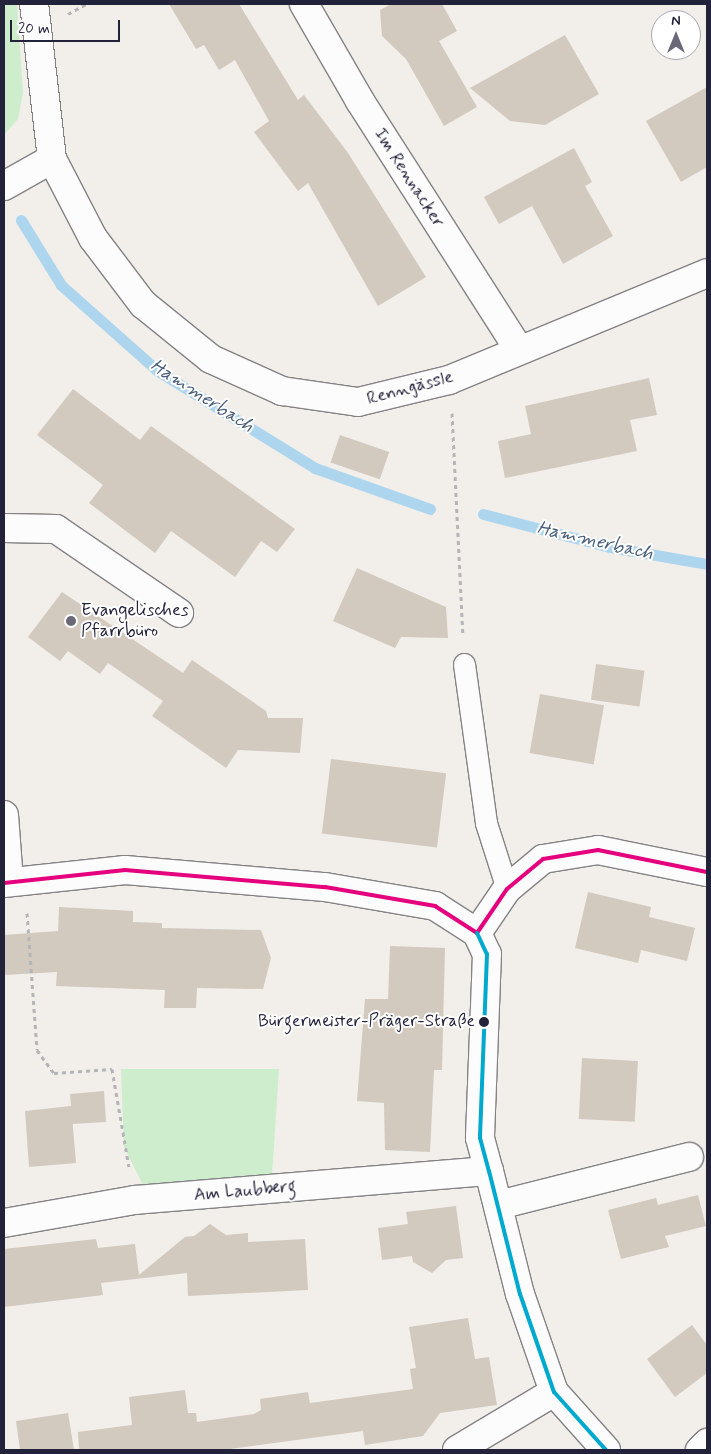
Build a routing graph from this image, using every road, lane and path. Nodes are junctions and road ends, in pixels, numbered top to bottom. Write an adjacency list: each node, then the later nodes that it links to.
1 (34, 4): 3 (street)
2 (304, 4): 6 (street, Im Rennacker)
3 (52, 159): 4 (street); 7 (street, Renngässle)
4 (4, 186)
5 (707, 273): 6 (street, Renngässle)
6 (518, 348): 7 (street, Renngässle)
7 (449, 380): 10 (path)
8 (4, 528): 9 (street)
9 (179, 613)
10 (464, 664): 14 (lane)
11 (4, 816): 13 (street)
12 (707, 872): 14 (street)
13 (6, 883): 15 (street); 18 (path)
14 (507, 889): 15 (street)
15 (476, 932): 17 (street)
16 (689, 1157): 19 (street)
17 (489, 1171): 18 (street, Am Laubberg); 19 (street)
18 (135, 1200): 20 (street, Am Laubberg)
19 (499, 1205): 21 (street)
20 (4, 1223)
21 (554, 1392): 22 (street); 25 (street)
22 (480, 1442): 24 (street)
23 (707, 1443): 26 (street)
24 (457, 1450)
25 (606, 1450)
26 (700, 1450)

